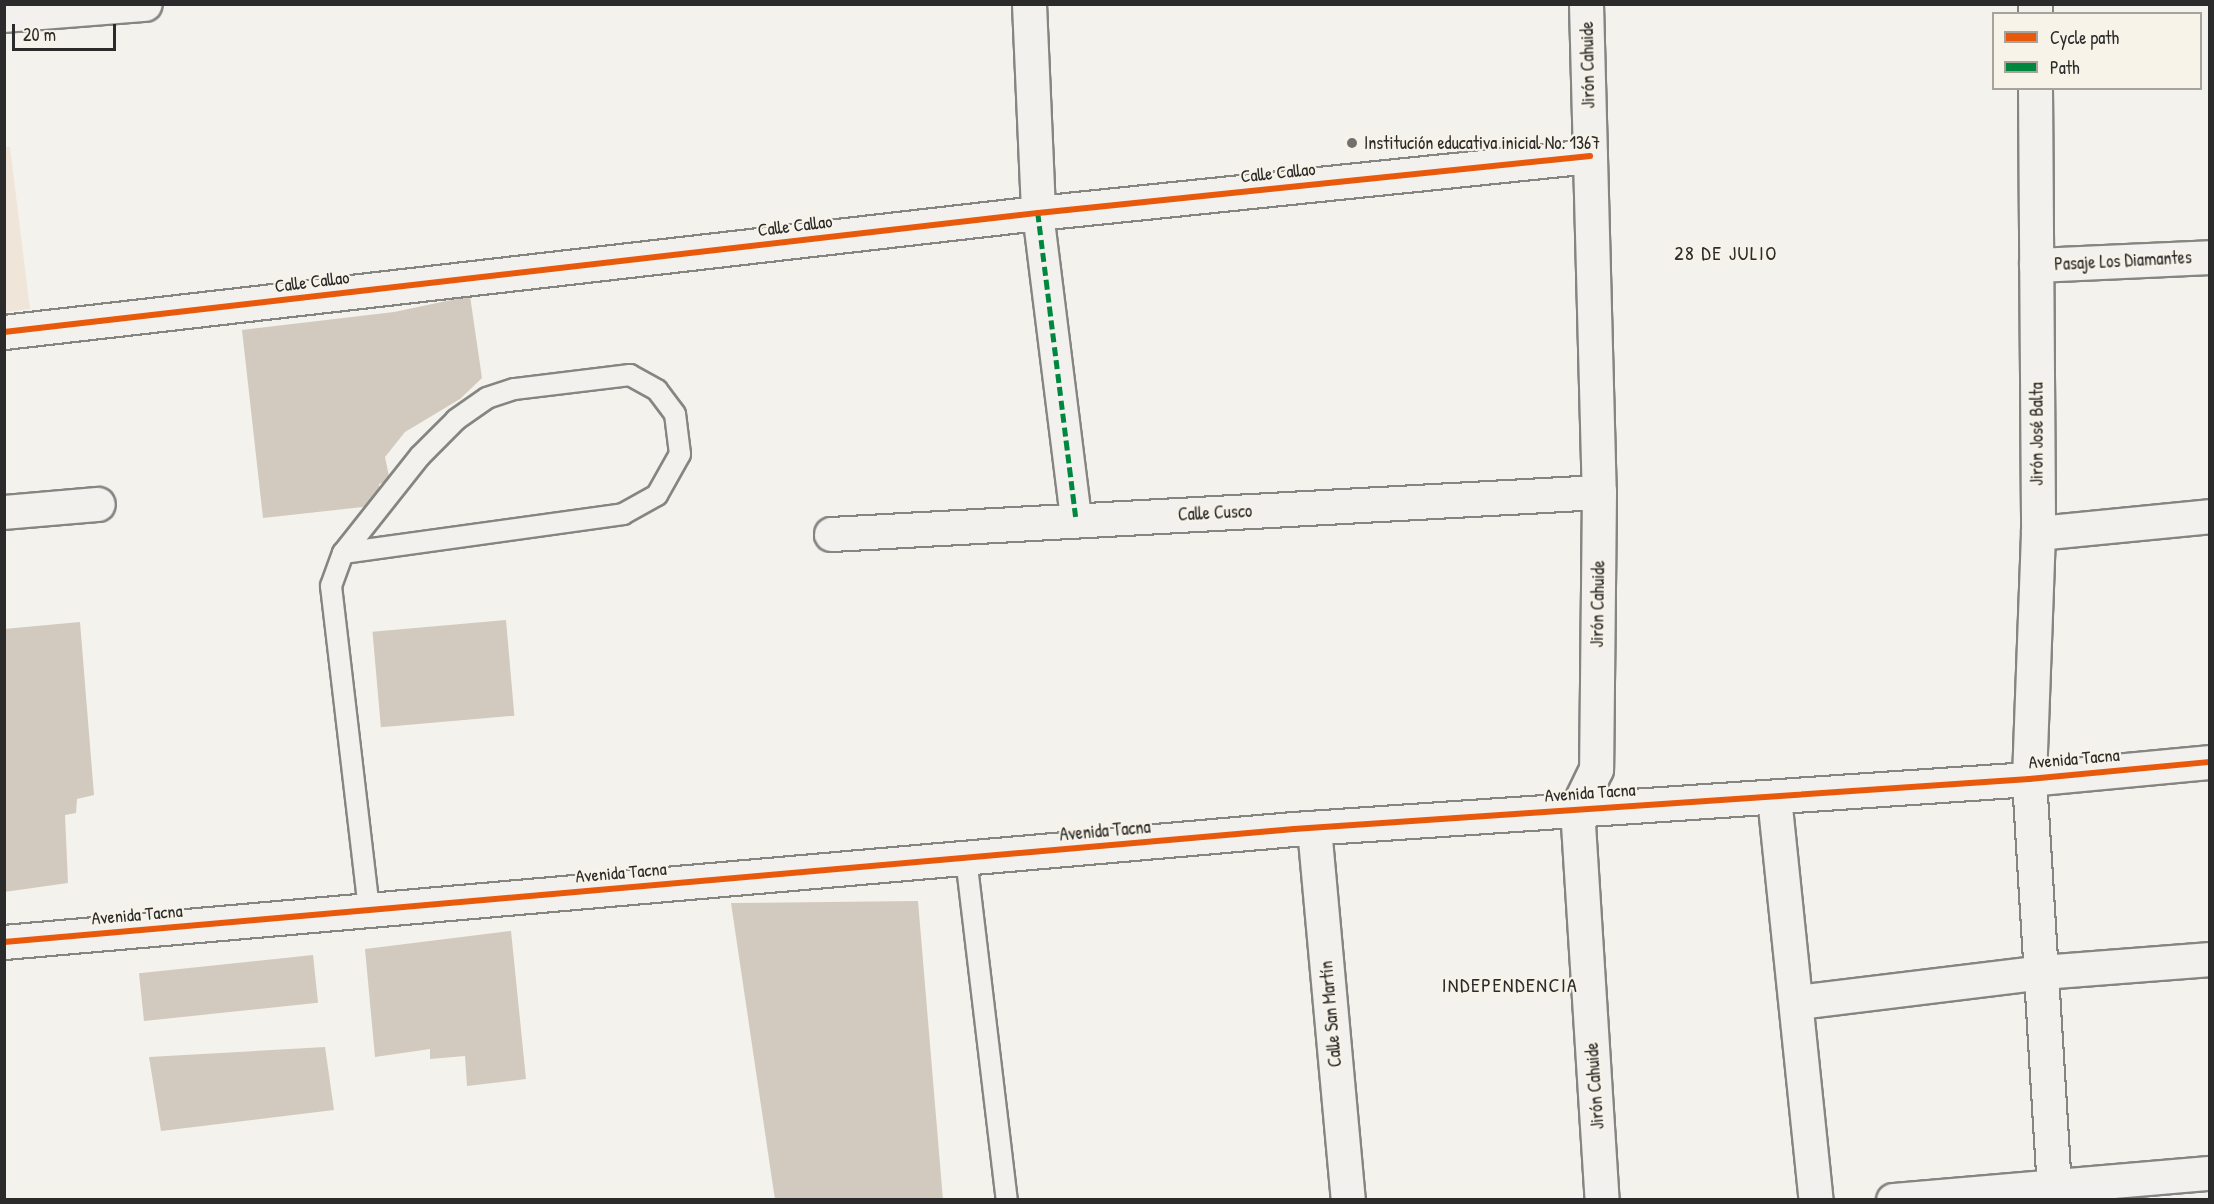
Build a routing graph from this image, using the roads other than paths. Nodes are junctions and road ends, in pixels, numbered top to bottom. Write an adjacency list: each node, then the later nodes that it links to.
1 (146, 4): 4 (street)
2 (1029, 4): 7 (street)
3 (1586, 4): 6 (street, Jirón Cahuide)
4 (4, 15)
5 (2035, 90): 9 (street, Jirón José Balta)
6 (1590, 156): 7 (street, Calle Callao); 11 (street, Jirón Cahuide)
7 (1038, 213): 10 (street, Calle Callao); 15 (street)
8 (2210, 256): 9 (street, Pasaje Los Diamantes)
9 (2036, 265): 16 (street, Jirón José Balta)
10 (4, 332)
11 (1599, 492): 15 (street, Calle Cusco); 22 (street, Jirón Cahuide)
12 (98, 504): 13 (street)
13 (4, 512)
14 (2210, 516): 16 (street)
15 (1076, 520): 17 (street, Calle Cusco)
16 (2038, 532): 20 (street, Jirón José Balta)
17 (831, 534)
18 (343, 553): 18 (lane); 25 (lane)
19 (2210, 762): 20 (street, Avenida Tacna)
20 (2029, 779): 21 (street, Avenida Tacna); 28 (street, Jirón José Balta)
21 (1774, 797): 22 (street, Avenida Tacna); 29 (street)
22 (1577, 808): 23 (street, Avenida Tacna); 34 (street, Jirón Cahuide)
23 (1314, 828): 24 (street, Avenida Tacna); 33 (street, Calle San Martín)
24 (966, 858): 25 (street, Avenida Tacna); 32 (lane)
25 (369, 910): 26 (street, Avenida Tacna)
26 (4, 942)
27 (2210, 958): 28 (street)
28 (2042, 972): 29 (street); 31 (street, Jirón José Balta)
29 (1798, 1002): 35 (street)
30 (2210, 1173): 31 (street)
31 (2055, 1192): 36 (street)
32 (1007, 1200)
33 (1348, 1200)
34 (1602, 1200)
35 (1816, 1200)
36 (1893, 1200)

